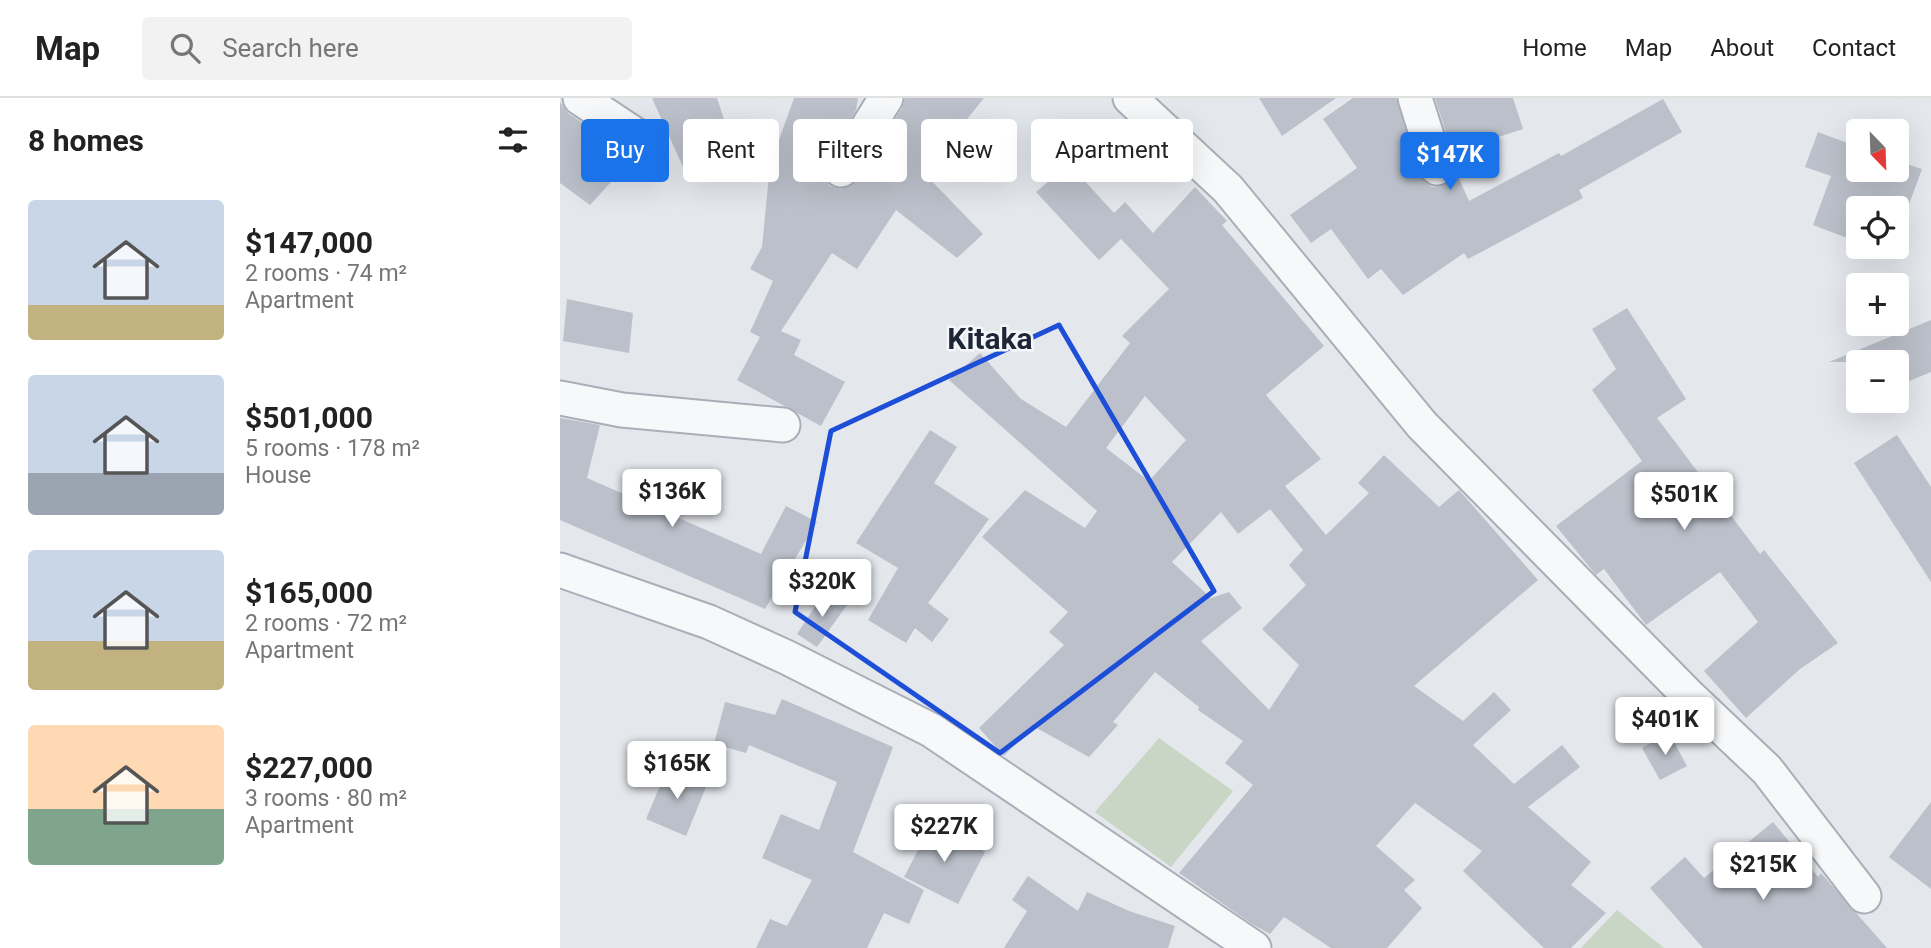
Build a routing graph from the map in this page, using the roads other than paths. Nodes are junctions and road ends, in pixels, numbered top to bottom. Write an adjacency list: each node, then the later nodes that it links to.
1 (580, 98): 5 (street)
2 (886, 98): 6 (street)
3 (1130, 98): 11 (street)
4 (1415, 98): 7 (street)
5 (612, 119)
6 (873, 119)
7 (1437, 168)
8 (560, 398): 9 (street)
9 (783, 425)
10 (560, 570): 12 (street)
11 (1864, 896)
12 (1254, 948)

